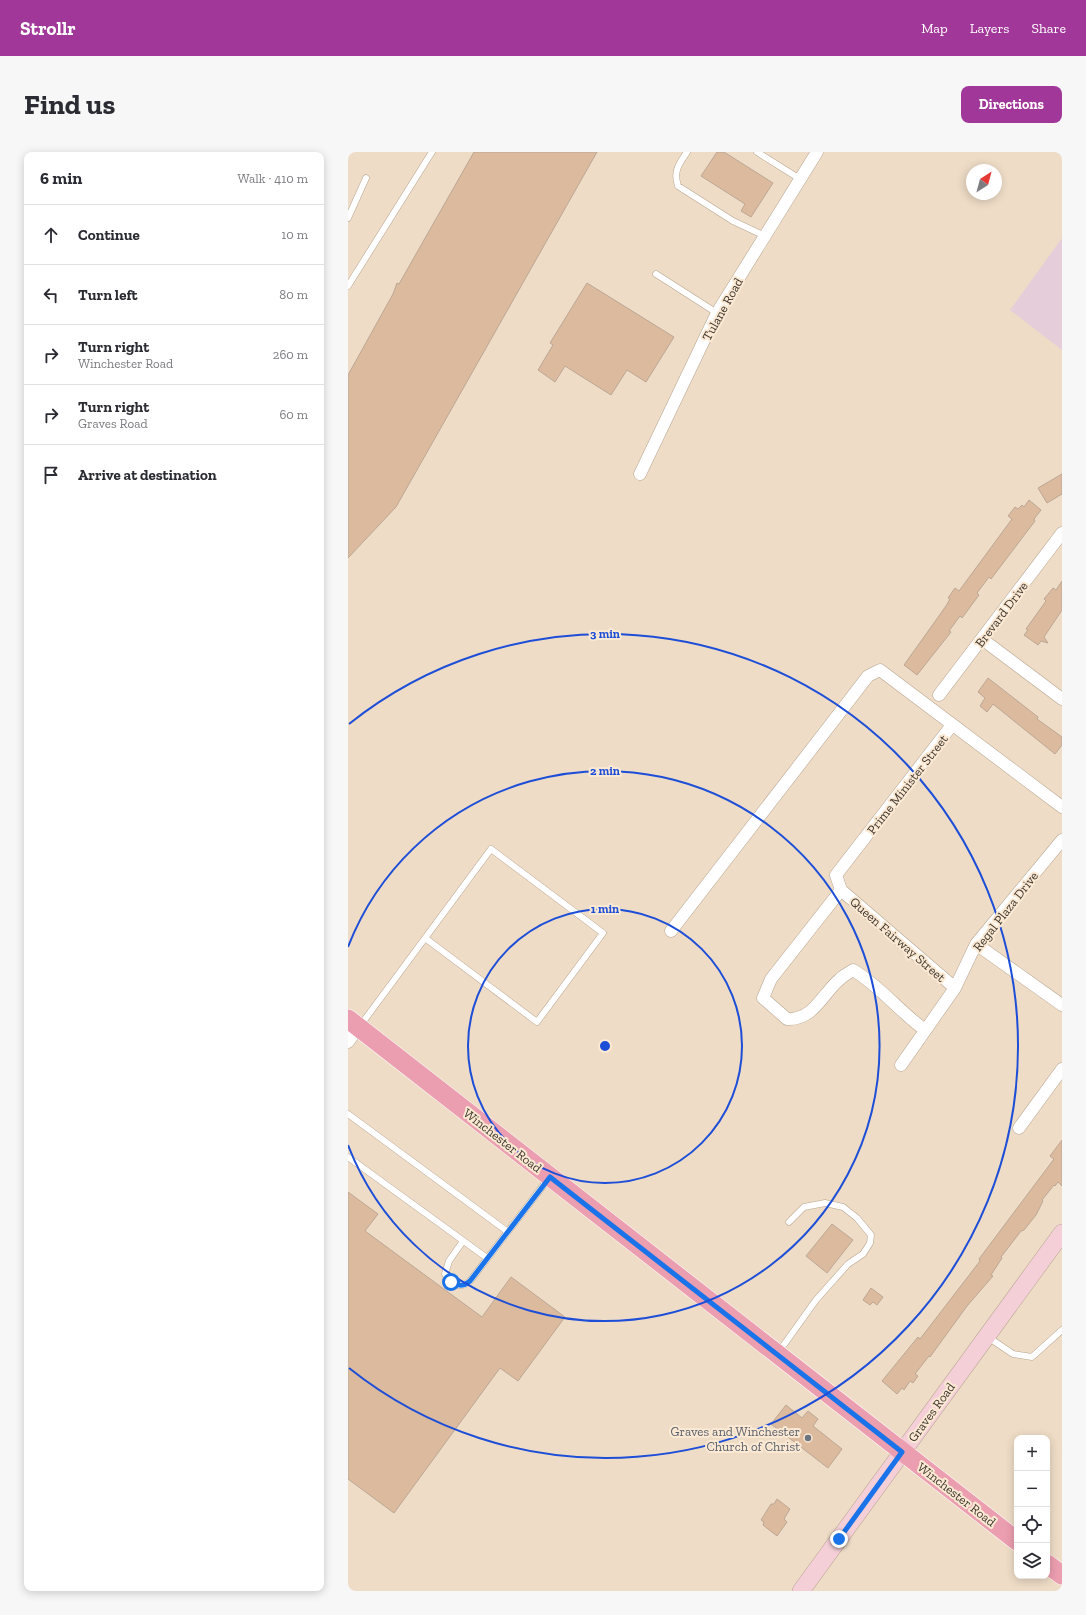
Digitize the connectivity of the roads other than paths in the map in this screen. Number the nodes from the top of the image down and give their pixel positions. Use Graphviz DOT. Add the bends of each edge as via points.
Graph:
graph roads {
  1 [pos="432,152"];
  2 [pos="687,152"];
  3 [pos="756,152"];
  4 [pos="817,152"];
  5 [pos="366,178"];
  6 [pos="800,179"];
  7 [pos="348,218"];
  8 [pos="765,236"];
  9 [pos="656,274"];
  10 [pos="351,276"];
  11 [pos="348,286"];
  12 [pos="717,313"];
  13 [pos="640,474"];
  14 [pos="1062,532"];
  15 [pos="982,639"];
  16 [pos="939,695"];
  17 [pos="1062,699"];
  18 [pos="952,725"];
  19 [pos="1062,807"];
  20 [pos="1062,840"];
  21 [pos="841,890"];
  22 [pos="671,931"];
  23 [pos="425,938"];
  24 [pos="976,944"];
  25 [pos="955,988"];
  26 [pos="1062,1005"];
  27 [pos="352,1029"];
  28 [pos="925,1030"];
  29 [pos="901,1065"];
  30 [pos="1062,1068"];
  31 [pos="348,1114"];
  32 [pos="1019,1128"];
  33 [pos="348,1157"];
  34 [pos="550,1177"];
  35 [pos="789,1222"];
  36 [pos="508,1232"];
  37 [pos="1062,1234"];
  38 [pos="463,1241"];
  39 [pos="487,1258"];
  40 [pos="1062,1330"];
  41 [pos="987,1336"];
  42 [pos="777,1354"];
  43 [pos="902,1452"];
  44 [pos="1014,1539"];
  45 [pos="1050,1566"];
  46 [pos="1062,1576"];
  47 [pos="801,1591"];
  1 -- 10 [label="lane"];
  2 -- 8 [label="lane" via="675,176 678,186 733,222"];
  3 -- 6 [label="lane"];
  4 -- 6 [label="street, Tulane Road"];
  5 -- 7 [label="lane"];
  6 -- 8 [label="street, Tulane Road"];
  8 -- 12 [label="street, Tulane Road"];
  9 -- 12 [label="lane"];
  10 -- 11 [label="lane"];
  12 -- 13 [label="street, Tulane Road"];
  14 -- 15 [label="street, Brevard Drive"];
  15 -- 16 [label="street, Brevard Drive"];
  15 -- 17 [label="street"];
  18 -- 19 [label="street"];
  18 -- 21 [label="street, Prime Minister Street" via="836,875"];
  18 -- 22 [label="street, Prime Minister Street" via="880,670 868,676"];
  20 -- 24 [label="street, Regal Plaza Drive"];
  21 -- 25 [label="street, Queen Fairway Street"];
  21 -- 28 [label="street" via="771,979 763,998 787,1019 795,1020 811,1013 839,979 853,970"];
  23 -- 23 [label="lane" via="491,849 603,933 536,1022"];
  23 -- 27 [label="lane"];
  24 -- 25 [label="street, Regal Plaza Drive"];
  24 -- 26 [label="street"];
  25 -- 28 [label="street, Regal Plaza Drive"];
  27 -- 34 [label="main road, Winchester Road"];
  28 -- 29 [label="street, Regal Plaza Drive"];
  30 -- 32 [label="street"];
  31 -- 36 [label="lane"];
  33 -- 38 [label="lane"];
  34 -- 36 [label="lane"];
  34 -- 42 [label="main road, Winchester Road"];
  35 -- 42 [label="lane" via="804,1207 825,1203 843,1207 857,1218 871,1235 870,1244 863,1254 848,1264 822,1294"];
  36 -- 39 [label="lane"];
  37 -- 41 [label="street, Graves Road"];
  38 -- 39 [label="lane"];
  38 -- 39 [label="lane" via="447,1266 446,1274 451,1282 465,1285"];
  40 -- 41 [label="lane" via="1032,1358 1012,1354"];
  41 -- 43 [label="street, Graves Road"];
  42 -- 43 [label="main road, Winchester Road"];
  43 -- 44 [label="main road, Winchester Road"];
  43 -- 47 [label="street, Graves Road"];
  45 -- 46 [label="main road"];
}
